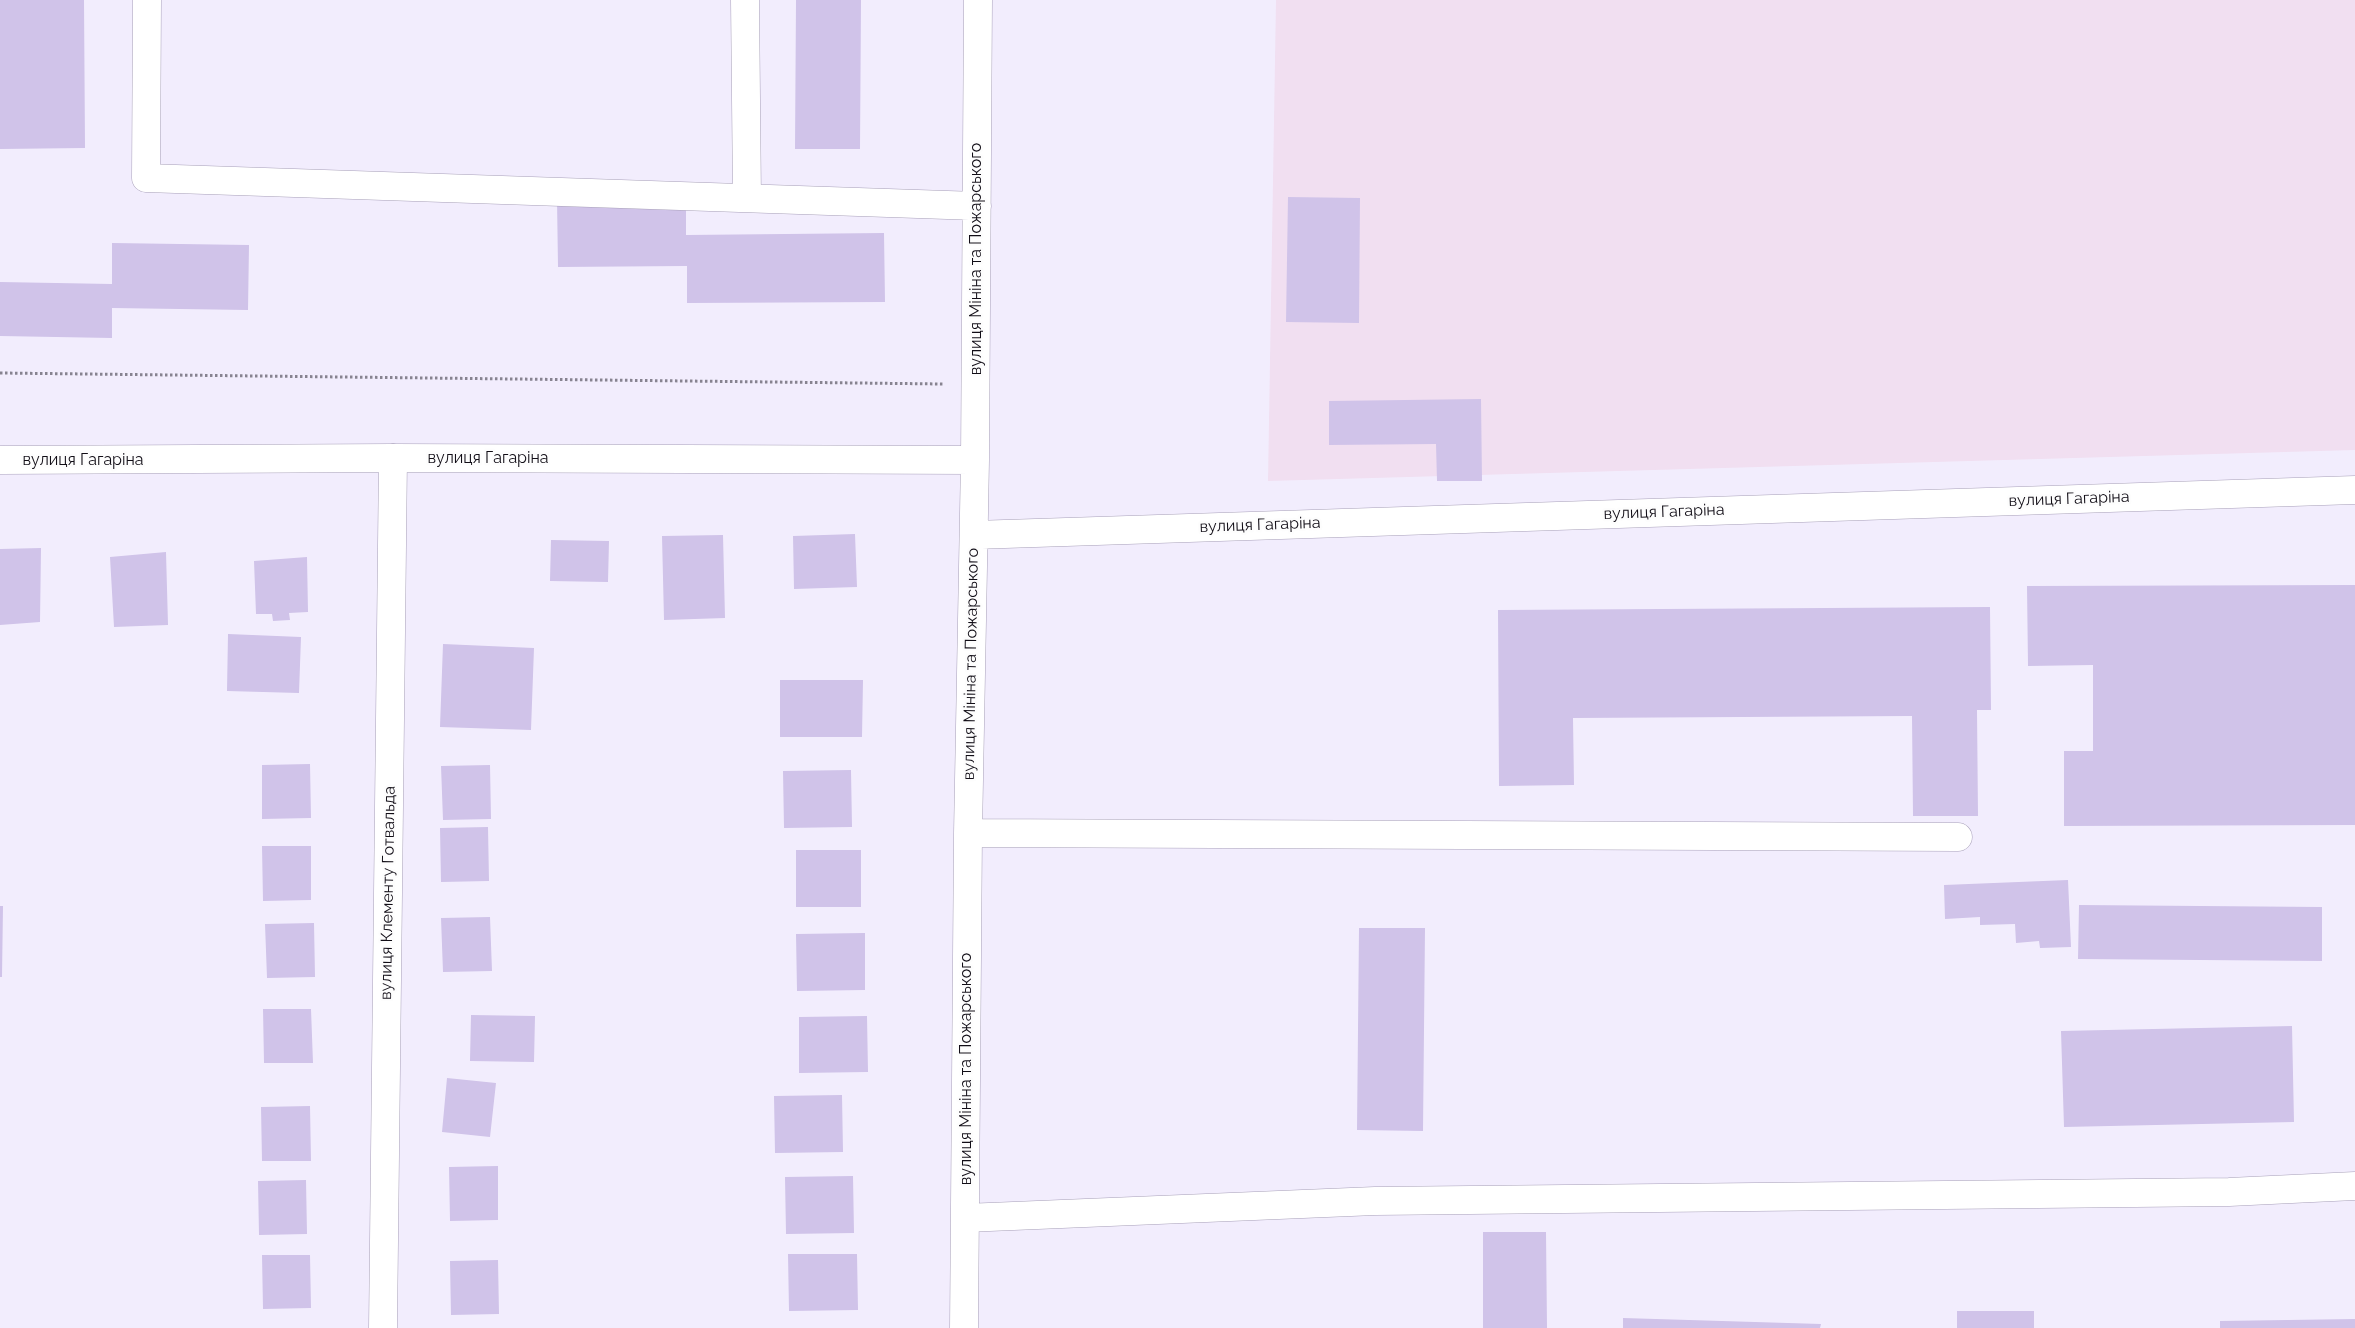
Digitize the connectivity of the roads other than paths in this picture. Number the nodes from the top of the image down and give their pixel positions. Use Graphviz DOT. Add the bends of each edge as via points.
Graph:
graph roads {
  1 [pos="146,0"];
  2 [pos="745,0"];
  3 [pos="978,0"];
  4 [pos="747,198"];
  5 [pos="977,206"];
  6 [pos="393,458"];
  7 [pos="0,460"];
  8 [pos="975,460"];
  9 [pos="2355,490"];
  10 [pos="974,534"];
  11 [pos="968,833"];
  12 [pos="1958,837"];
  13 [pos="2355,1186"];
  14 [pos="965,1218"];
  15 [pos="383,1328"];
  16 [pos="964,1328"];
  1 -- 4 [label="street" via="146,178"];
  2 -- 4 [label="street"];
  3 -- 5 [label="street, вулиця Мініна та Пожарського"];
  4 -- 5 [label="street"];
  5 -- 8 [label="street, вулиця Мініна та Пожарського"];
  6 -- 7 [label="street, вулиця Гагаріна"];
  6 -- 8 [label="street, вулиця Гагаріна"];
  6 -- 15 [label="street, вулиця Клементу Готвальда"];
  8 -- 10 [label="street, вулиця Мініна та Пожарського"];
  9 -- 10 [label="street, вулиця Гагаріна"];
  10 -- 11 [label="street, вулиця Мініна та Пожарського"];
  11 -- 12 [label="street"];
  11 -- 14 [label="street, вулиця Мініна та Пожарського"];
  13 -- 14 [label="street" via="2229,1192 1375,1201"];
  14 -- 16 [label="street, вулиця Мініна та Пожарського"];
}
